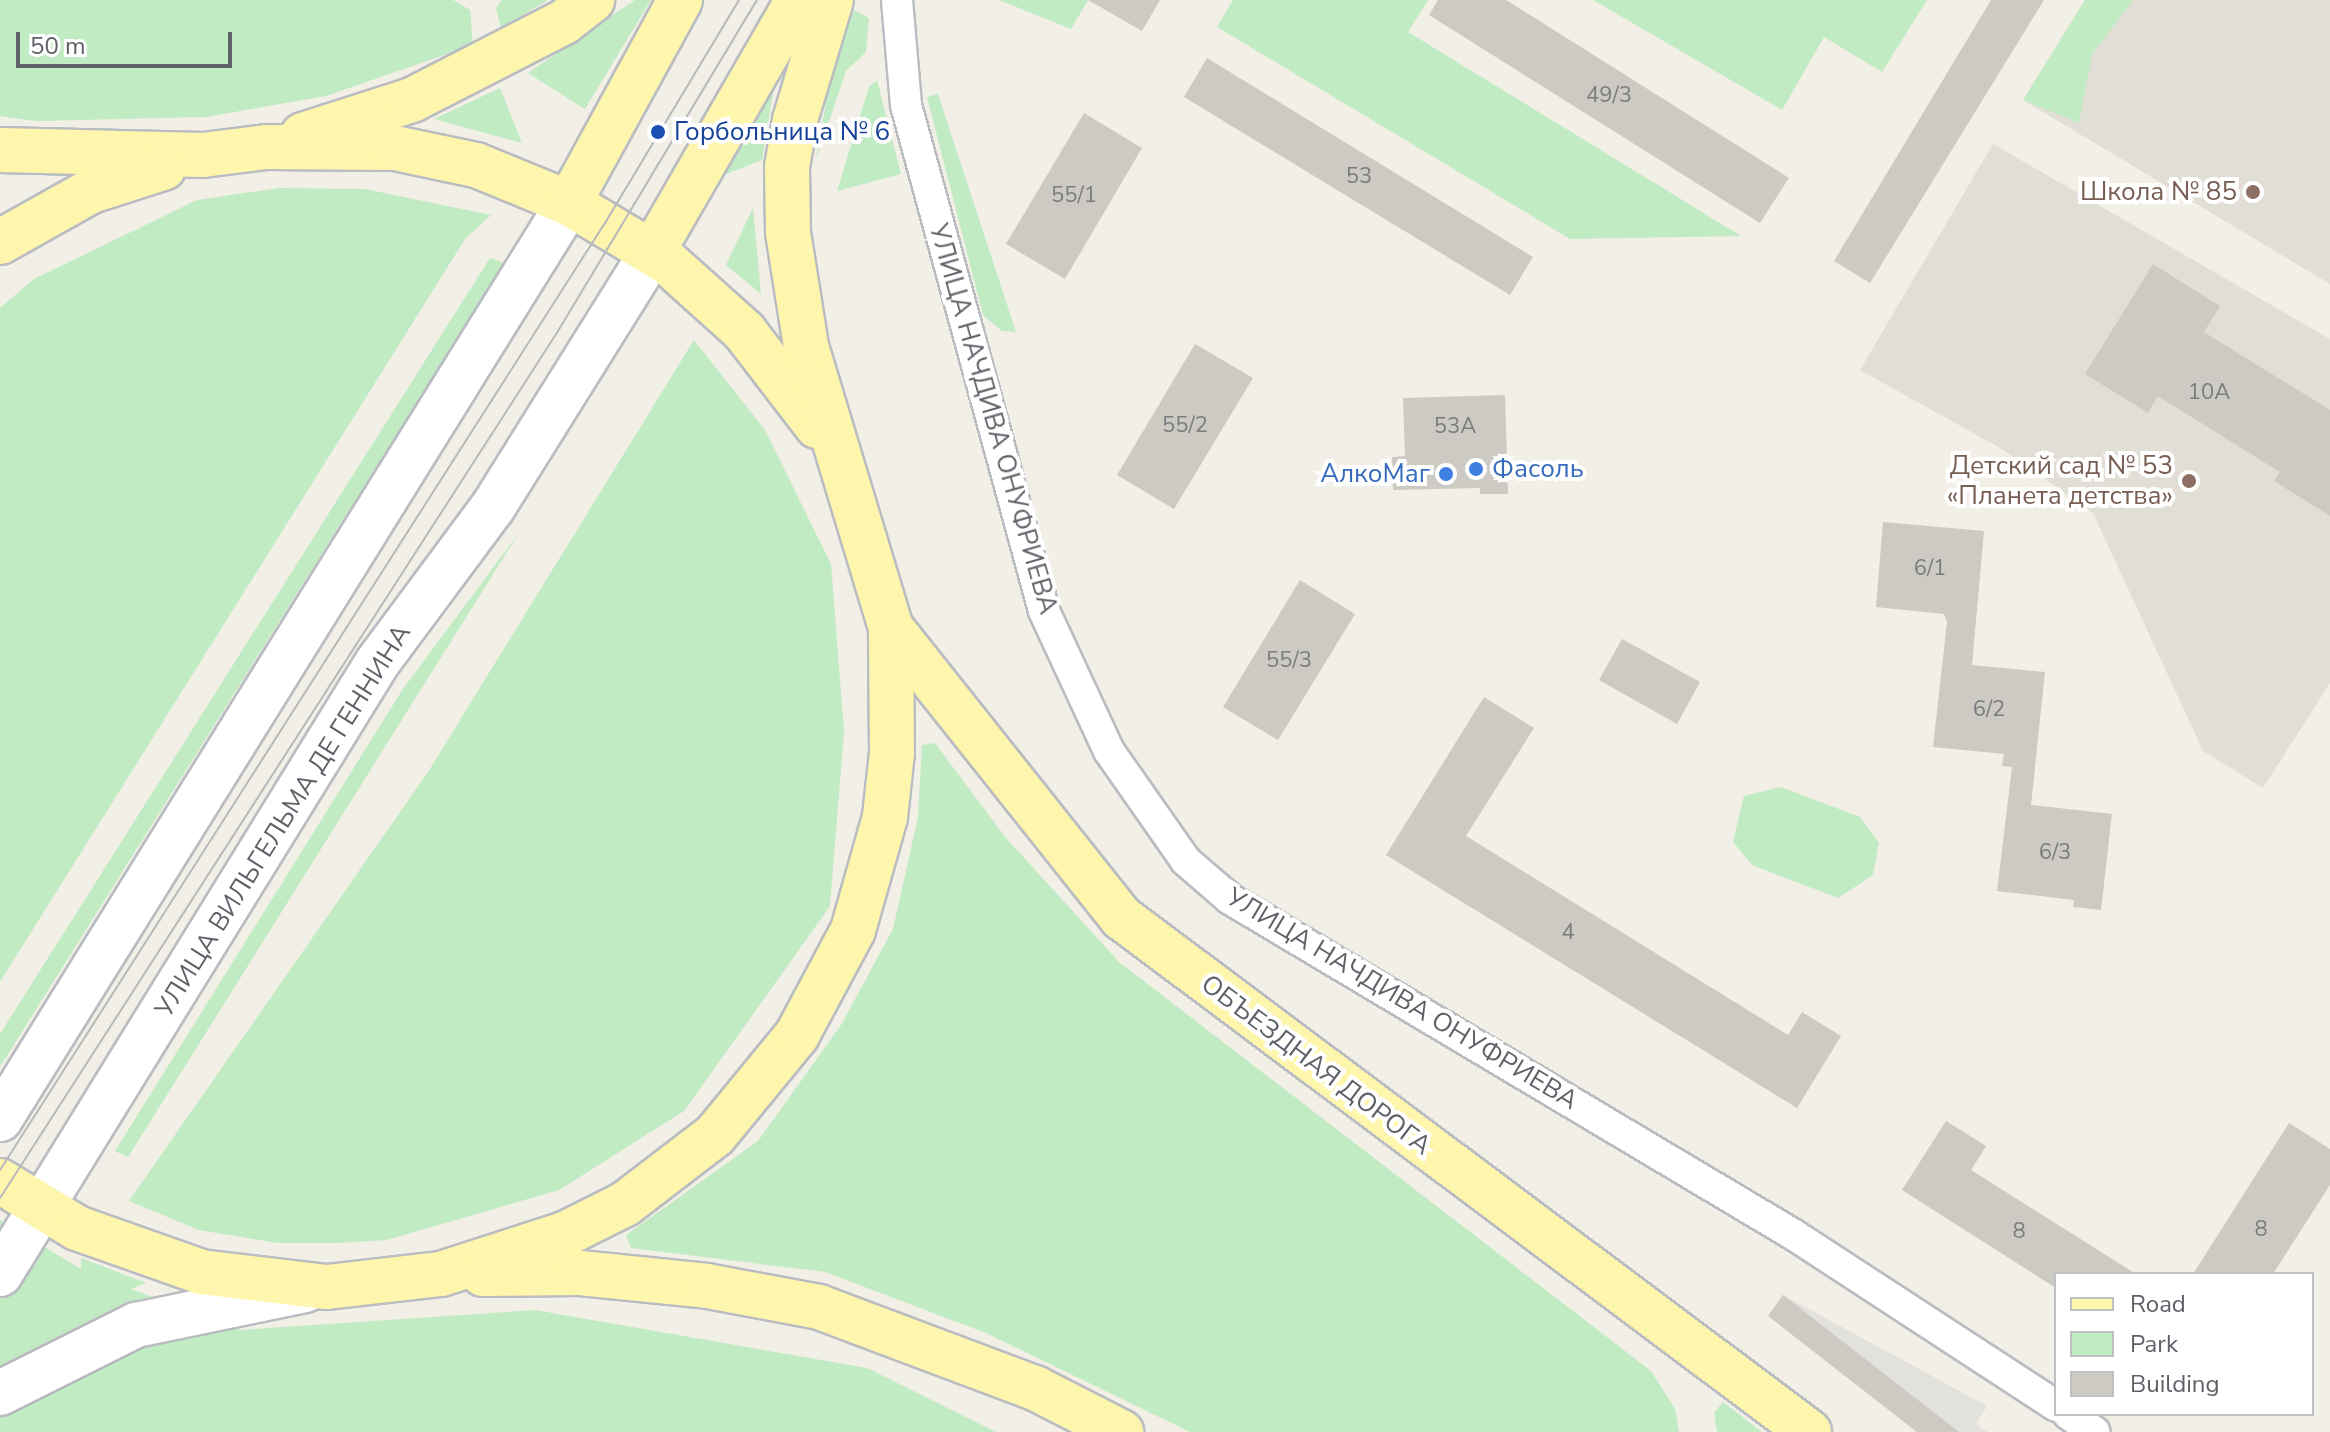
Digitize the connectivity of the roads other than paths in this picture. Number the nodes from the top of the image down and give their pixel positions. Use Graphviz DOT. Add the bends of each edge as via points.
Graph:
graph roads {
  1 [pos="592,0"];
  2 [pos="680,0"];
  3 [pos="798,0"];
  4 [pos="831,0"];
  5 [pos="897,0"];
  6 [pos="266,147"];
  7 [pos="0,150"];
  8 [pos="203,155"];
  9 [pos="569,203"];
  10 [pos="0,242"];
  11 [pos="653,251"];
  12 [pos="837,459"];
  13 [pos="891,628"];
  14 [pos="0,1119"];
  15 [pos="0,1181"];
  16 [pos="41,1207"];
  17 [pos="0,1274"];
  18 [pos="441,1274"];
  19 [pos="327,1287"];
  20 [pos="0,1393"];
  21 [pos="2054,1405"];
  22 [pos="2071,1416"];
  23 [pos="1121,1432"];
  24 [pos="1809,1432"];
  25 [pos="2095,1432"];
  1 -- 6 [label="main road" via="564,22 412,100"];
  2 -- 9 [label="main road"];
  3 -- 11 [label="main road"];
  4 -- 12 [label="main road" via="806,68 786,200 806,346"];
  5 -- 21 [label="street, УЛИЦА НАЧДИВА ОНУФРИЕВА" via="899,69 1044,611 1109,751 1186,861 1230,899 1794,1235"];
  6 -- 8 [label="main road"];
  6 -- 9 [label="main road" via="395,148 476,165"];
  7 -- 8 [label="main road"];
  8 -- 10 [label="main road" via="91,191"];
  9 -- 11 [label="main road"];
  9 -- 14 [label="main road"];
  11 -- 12 [label="main road" via="744,331 795,391"];
  11 -- 16 [label="main road, УЛИЦА ВИЛЬГЕЛЬМА ДЕ ГЕННИНА" via="493,507 377,663"];
  12 -- 13 [label="main road"];
  13 -- 18 [label="main road" via="892,753 885,817 853,930 797,1035 715,1135 625,1204 565,1234"];
  13 -- 24 [label="main road, ОБЪЕЗДНАЯ ДОРОГА" via="1122,918"];
  15 -- 16 [label="main road"];
  16 -- 17 [label="main road, УЛИЦА ВИЛЬГЕЛЬМА ДЕ ГЕННИНА"];
  16 -- 19 [label="main road" via="93,1234 201,1272"];
  18 -- 19 [label="main road"];
  18 -- 23 [label="main road" via="580,1273 707,1286 819,1307 1035,1388"];
  19 -- 20 [label="main road" via="149,1321 85,1345"];
  22 -- 25 [label="street"];
}
